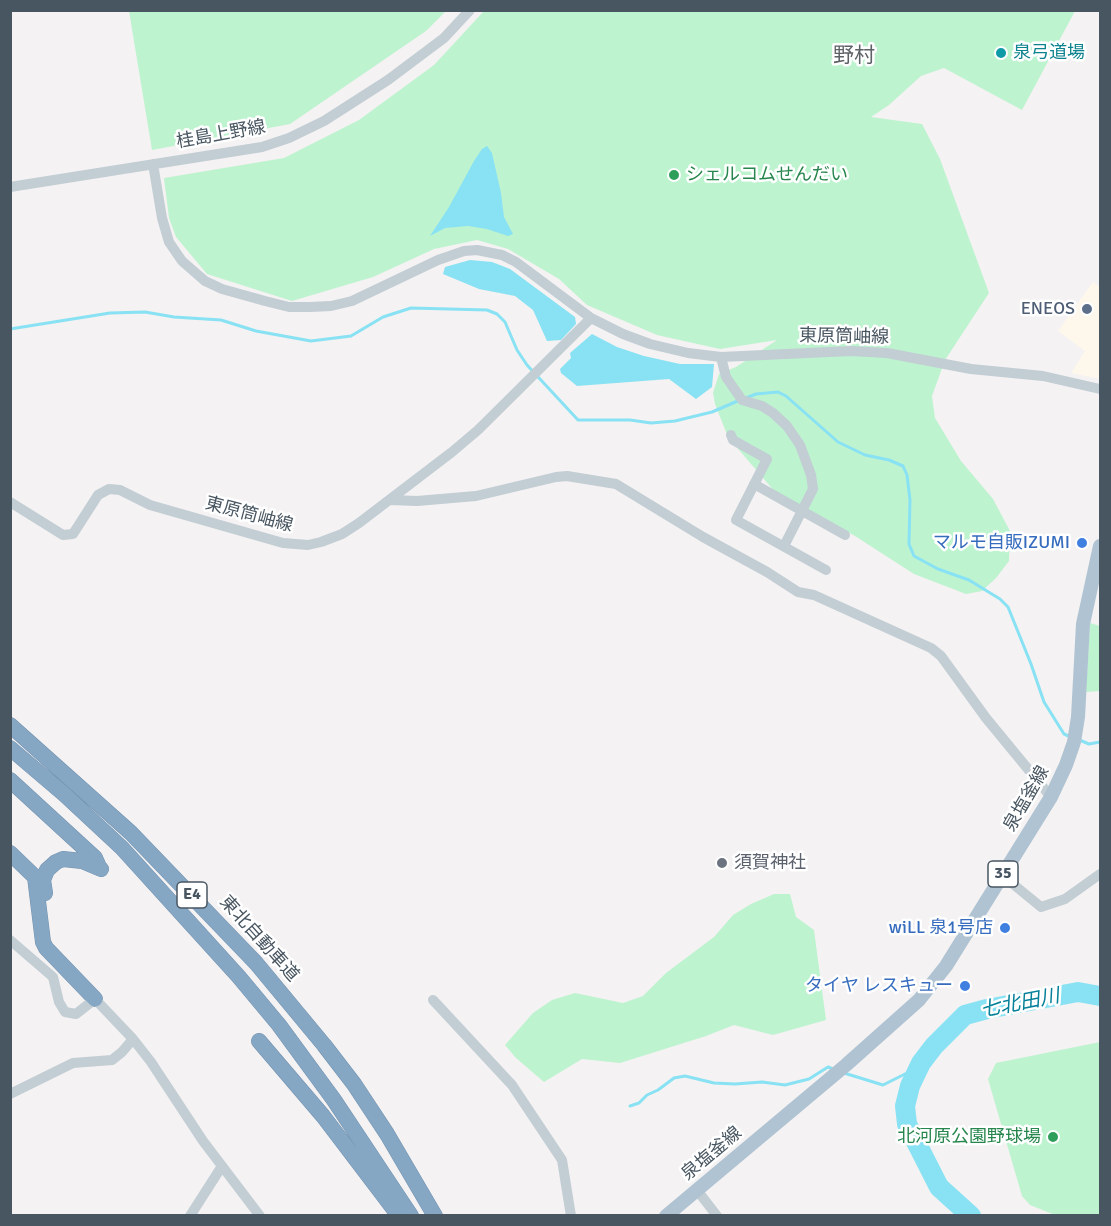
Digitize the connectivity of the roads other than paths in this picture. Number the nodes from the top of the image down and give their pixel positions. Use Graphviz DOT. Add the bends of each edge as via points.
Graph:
graph roads {
  1 [pos="470,10"];
  2 [pos="153,164"];
  3 [pos="10,187"];
  4 [pos="591,318"];
  5 [pos="721,357"];
  6 [pos="1101,389"];
  7 [pos="731,435"];
  8 [pos="754,484"];
  9 [pos="390,500"];
  10 [pos="10,502"];
  11 [pos="802,511"];
  12 [pos="845,535"];
  13 [pos="784,546"];
  14 [pos="1101,546"];
  15 [pos="826,570"];
  16 [pos="10,725"];
  17 [pos="10,748"];
  18 [pos="10,780"];
  19 [pos="1051,796"];
  20 [pos="10,853"];
  21 [pos="1101,874"];
  22 [pos="1002,875"];
  23 [pos="10,940"];
  24 [pos="61,963"];
  25 [pos="95,999"];
  26 [pos="433,1000"];
  27 [pos="133,1039"];
  28 [pos="259,1041"];
  29 [pos="354,1084"];
  30 [pos="10,1094"];
  31 [pos="222,1166"];
  32 [pos="697,1190"];
  33 [pos="189,1215"];
  34 [pos="260,1215"];
  35 [pos="399,1215"];
  36 [pos="411,1215"];
  37 [pos="435,1215"];
  38 [pos="446,1215"];
  39 [pos="571,1215"];
  40 [pos="666,1215"];
  41 [pos="717,1215"];
  1 -- 2 [label="street, 桂島上野線" via="444,38 395,75 290,138 262,147"];
  2 -- 3 [label="street, 桂島上野線"];
  2 -- 4 [label="street, 東原筒岫線" via="169,242 193,272 222,289 289,307 331,306 352,302 445,257 477,250 516,262"];
  4 -- 5 [label="street, 東原筒岫線" via="650,344"];
  4 -- 9 [label="street, 東原筒岫線" via="478,430"];
  5 -- 6 [label="street, 東原筒岫線" via="887,353 971,369 1044,376"];
  5 -- 11 [label="street" via="726,376 740,398 773,413 800,445 813,489"];
  7 -- 8 [label="street" via="767,459"];
  8 -- 11 [label="street"];
  8 -- 13 [label="street" via="736,520"];
  9 -- 10 [label="street, 東原筒岫線" via="342,534 297,545 150,505 120,490 109,489 99,495 73,534 63,535"];
  9 -- 19 [label="street" via="476,496 567,476 616,484 798,592 814,595 931,648"];
  11 -- 12 [label="street"];
  11 -- 13 [label="street"];
  13 -- 15 [label="street"];
  14 -- 19 [label="main road, 泉塩釜線 / 35" via="1083,624 1075,736"];
  16 -- 29 [label="highway, 東北自動車道 / E4" via="131,833 222,926"];
  17 -- 36 [label="highway, E4" via="122,848 239,976 334,1100"];
  18 -- 24 [label="highway" via="94,858 100,869 82,861 63,859 43,880 52,942"];
  19 -- 22 [label="main road, 泉塩釜線 / 35"];
  20 -- 24 [label="highway" via="35,877 43,942"];
  21 -- 22 [label="street" via="1065,899 1041,907"];
  22 -- 32 [label="main road, 泉塩釜線 / 35" via="946,966 919,1000"];
  23 -- 25 [label="street" via="54,977 65,1012 76,1014"];
  24 -- 25 [label="highway"];
  25 -- 27 [label="street"];
  26 -- 39 [label="street" via="512,1085 562,1160"];
  27 -- 30 [label="street" via="112,1060 73,1063"];
  27 -- 31 [label="street"];
  28 -- 35 [label="highway"];
  29 -- 37 [label="highway, 東北自動車道 / E4"];
  29 -- 38 [label="highway" via="397,1138"];
  31 -- 33 [label="street"];
  31 -- 34 [label="street"];
  32 -- 40 [label="main road, 泉塩釜線 / 35"];
  32 -- 41 [label="street"];
}
